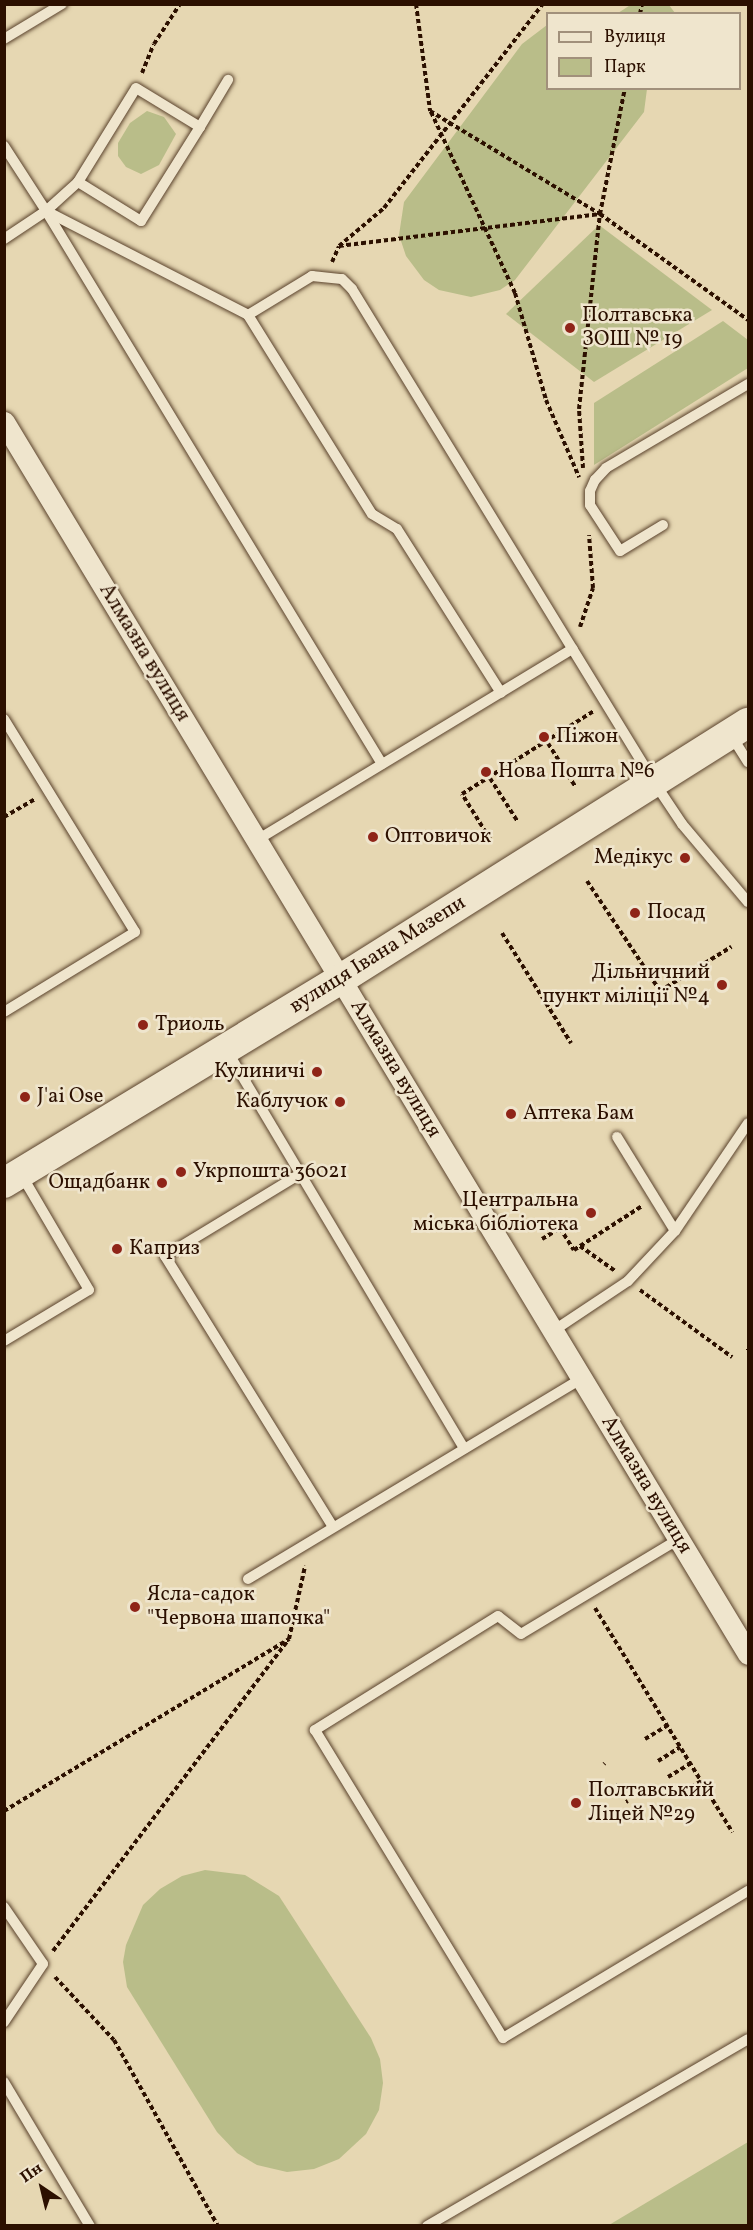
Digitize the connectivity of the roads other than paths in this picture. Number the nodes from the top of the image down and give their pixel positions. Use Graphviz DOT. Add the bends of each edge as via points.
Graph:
graph roads {
  1 [pos="62,4"];
  2 [pos="4,39"];
  3 [pos="228,80"];
  4 [pos="200,127"];
  5 [pos="4,146"];
  6 [pos="78,182"];
  7 [pos="46,211"];
  8 [pos="4,238"];
  9 [pos="248,315"];
  10 [pos="748,384"];
  11 [pos="4,422"];
  12 [pos="663,525"];
  13 [pos="573,649"];
  14 [pos="501,693"];
  15 [pos="4,718"];
  16 [pos="739,728"];
  17 [pos="748,762"];
  18 [pos="382,764"];
  19 [pos="654,782"];
  20 [pos="257,840"];
  21 [pos="748,902"];
  22 [pos="341,979"];
  23 [pos="4,1012"];
  24 [pos="226,1049"];
  25 [pos="748,1123"];
  26 [pos="617,1137"];
  27 [pos="300,1174"];
  28 [pos="12,1178"];
  29 [pos="675,1231"];
  30 [pos="553,1331"];
  31 [pos="4,1341"];
  32 [pos="582,1378"];
  33 [pos="464,1448"];
  34 [pos="333,1527"];
  35 [pos="679,1539"];
  36 [pos="248,1578"];
  37 [pos="748,1654"];
  38 [pos="748,1891"];
  39 [pos="4,1907"];
  40 [pos="4,2022"];
  41 [pos="748,2039"];
  42 [pos="4,2082"];
  43 [pos="90,2226"];
  44 [pos="427,2226"];
  1 -- 2 [label="lane"];
  3 -- 4 [label="lane"];
  4 -- 6 [label="lane" via="141,221"];
  4 -- 6 [label="lane" via="136,88"];
  5 -- 7 [label="lane"];
  6 -- 7 [label="lane"];
  7 -- 8 [label="lane"];
  7 -- 9 [label="lane"];
  7 -- 18 [label="lane"];
  9 -- 13 [label="lane" via="312,276 342,279"];
  9 -- 14 [label="lane" via="372,514 397,529"];
  10 -- 12 [label="lane" via="606,468 595,480 590,505 620,551"];
  11 -- 20 [label="street, Алмазна вулиця"];
  13 -- 14 [label="lane"];
  13 -- 19 [label="lane"];
  14 -- 18 [label="lane"];
  15 -- 23 [label="lane" via="135,932"];
  16 -- 17 [label="lane"];
  16 -- 19 [label="main road, вулиця Івана Мазепи"];
  18 -- 20 [label="lane"];
  19 -- 21 [label="lane" via="682,824"];
  19 -- 22 [label="main road, вулиця Івана Мазепи"];
  20 -- 22 [label="street, Алмазна вулиця"];
  22 -- 24 [label="main road, вулиця Івана Мазепи"];
  22 -- 30 [label="street, Алмазна вулиця"];
  24 -- 27 [label="lane"];
  24 -- 28 [label="main road, вулиця Івана Мазепи"];
  25 -- 29 [label="lane"];
  26 -- 29 [label="lane"];
  27 -- 33 [label="lane"];
  27 -- 34 [label="lane" via="165,1256"];
  28 -- 31 [label="lane" via="89,1290"];
  29 -- 30 [label="lane" via="628,1281"];
  30 -- 32 [label="street, Алмазна вулиця"];
  32 -- 33 [label="lane"];
  32 -- 35 [label="street, Алмазна вулиця"];
  33 -- 34 [label="lane"];
  34 -- 36 [label="lane"];
  35 -- 37 [label="street, Алмазна вулиця"];
  35 -- 38 [label="lane" via="521,1634 498,1616 315,1730 503,2038"];
  39 -- 40 [label="lane" via="43,1964"];
  41 -- 44 [label="lane"];
  42 -- 43 [label="lane"];
}
